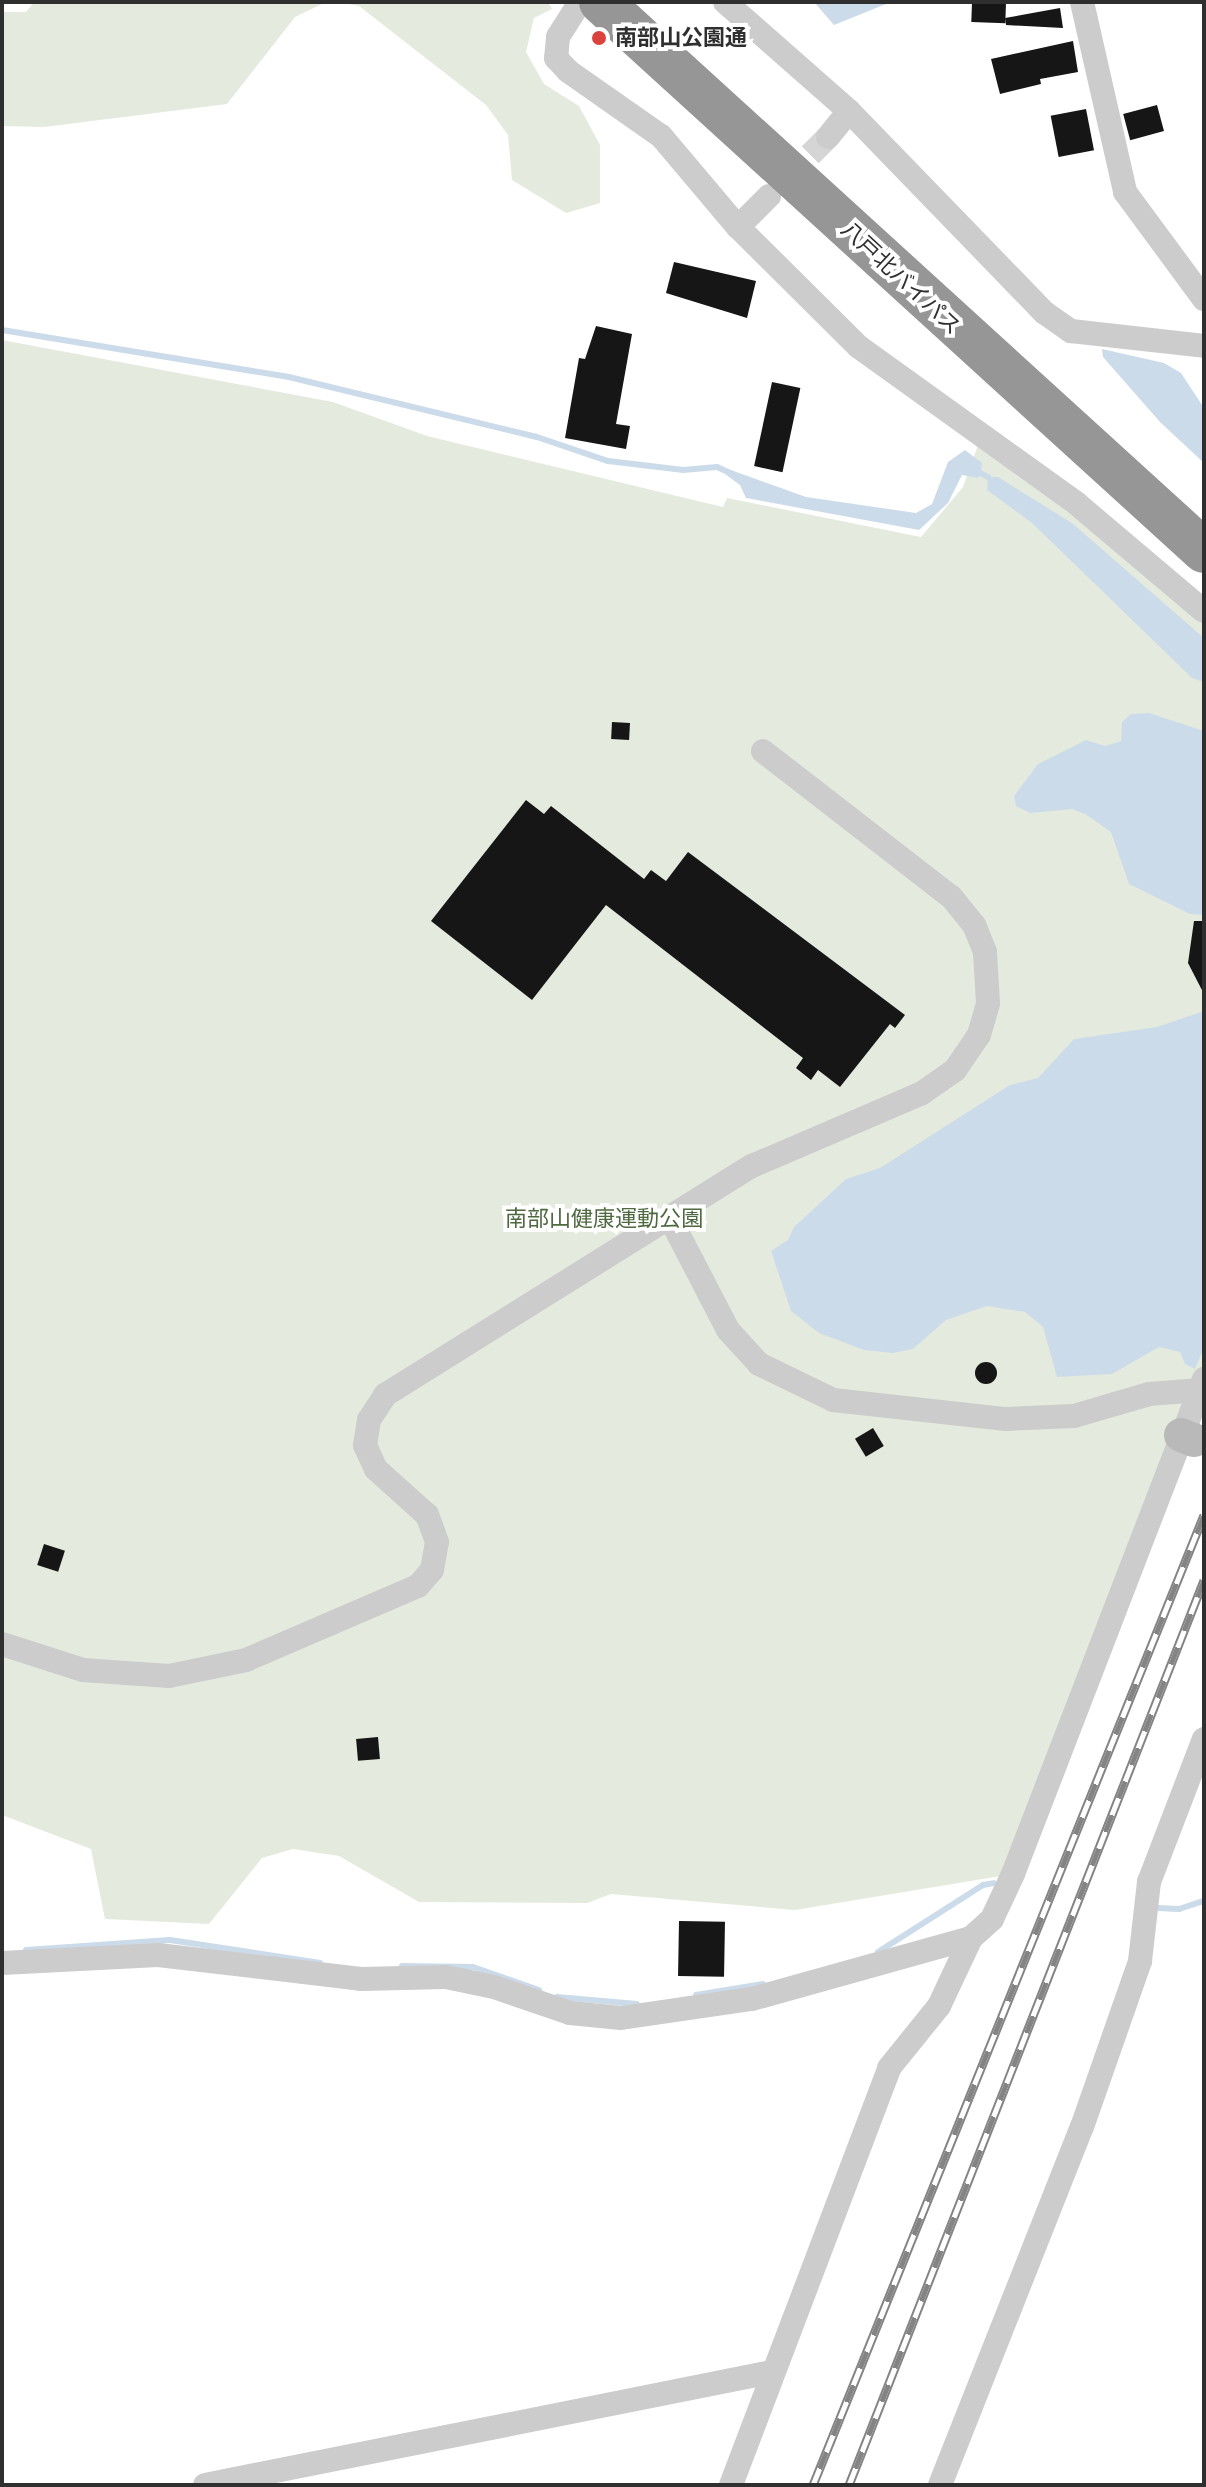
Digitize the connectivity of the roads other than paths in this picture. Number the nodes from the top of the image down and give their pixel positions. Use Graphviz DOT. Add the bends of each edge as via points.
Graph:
graph roads {
  1 [pos="580,2"];
  2 [pos="601,2"];
  3 [pos="644,2"];
  4 [pos="725,2"];
  5 [pos="1082,2"];
  6 [pos="849,111"];
  7 [pos="828,137"];
  8 [pos="769,196"];
  9 [pos="738,227"];
  10 [pos="1204,299"];
  11 [pos="1204,346"];
  12 [pos="1204,513"];
  13 [pos="1204,551"];
  14 [pos="1204,611"];
  15 [pos="763,751"];
  16 [pos="671,1220"];
  17 [pos="1202,1384"];
  18 [pos="2,1644"];
  19 [pos="1204,1739"];
  20 [pos="971,1938"];
  21 [pos="2,1963"];
  22 [pos="772,2372"];
  23 [pos="205,2485"];
  24 [pos="731,2485"];
  25 [pos="940,2485"];
  1 -- 9 [label="street" via="558,37 556,58 661,136"];
  2 -- 13 [label="highway, 八戸北バイパス"];
  3 -- 12 [label="highway, 八戸北バイパス" via="1009,343"];
  4 -- 6 [label="street"];
  5 -- 10 [label="street" via="1125,192"];
  6 -- 7 [label="street"];
  6 -- 11 [label="street" via="1045,313 1071,331"];
  8 -- 9 [label="street"];
  9 -- 14 [label="street" via="859,347 1076,503"];
  15 -- 16 [label="street" via="951,897 974,925 985,952 988,1003 979,1035 955,1070 922,1093 752,1166"];
  16 -- 17 [label="street" via="728,1330 759,1364 833,1400 1006,1419 1074,1416"];
  16 -- 18 [label="street" via="385,1395 369,1420 365,1445 376,1469 427,1515 437,1542 432,1570 418,1586 246,1660 169,1676 83,1670"];
  17 -- 20 [label="street" via="1188,1437 1013,1874 992,1919"];
  19 -- 25 [label="street" via="1149,1882 1140,1961 1082,2127"];
  20 -- 21 [label="street" via="858,1974 752,1999 621,2018 570,2013 446,1977 361,1979 158,1955"];
  20 -- 22 [label="street" via="939,2006 889,2068"];
  22 -- 23 [label="street"];
  22 -- 24 [label="street"];
}
